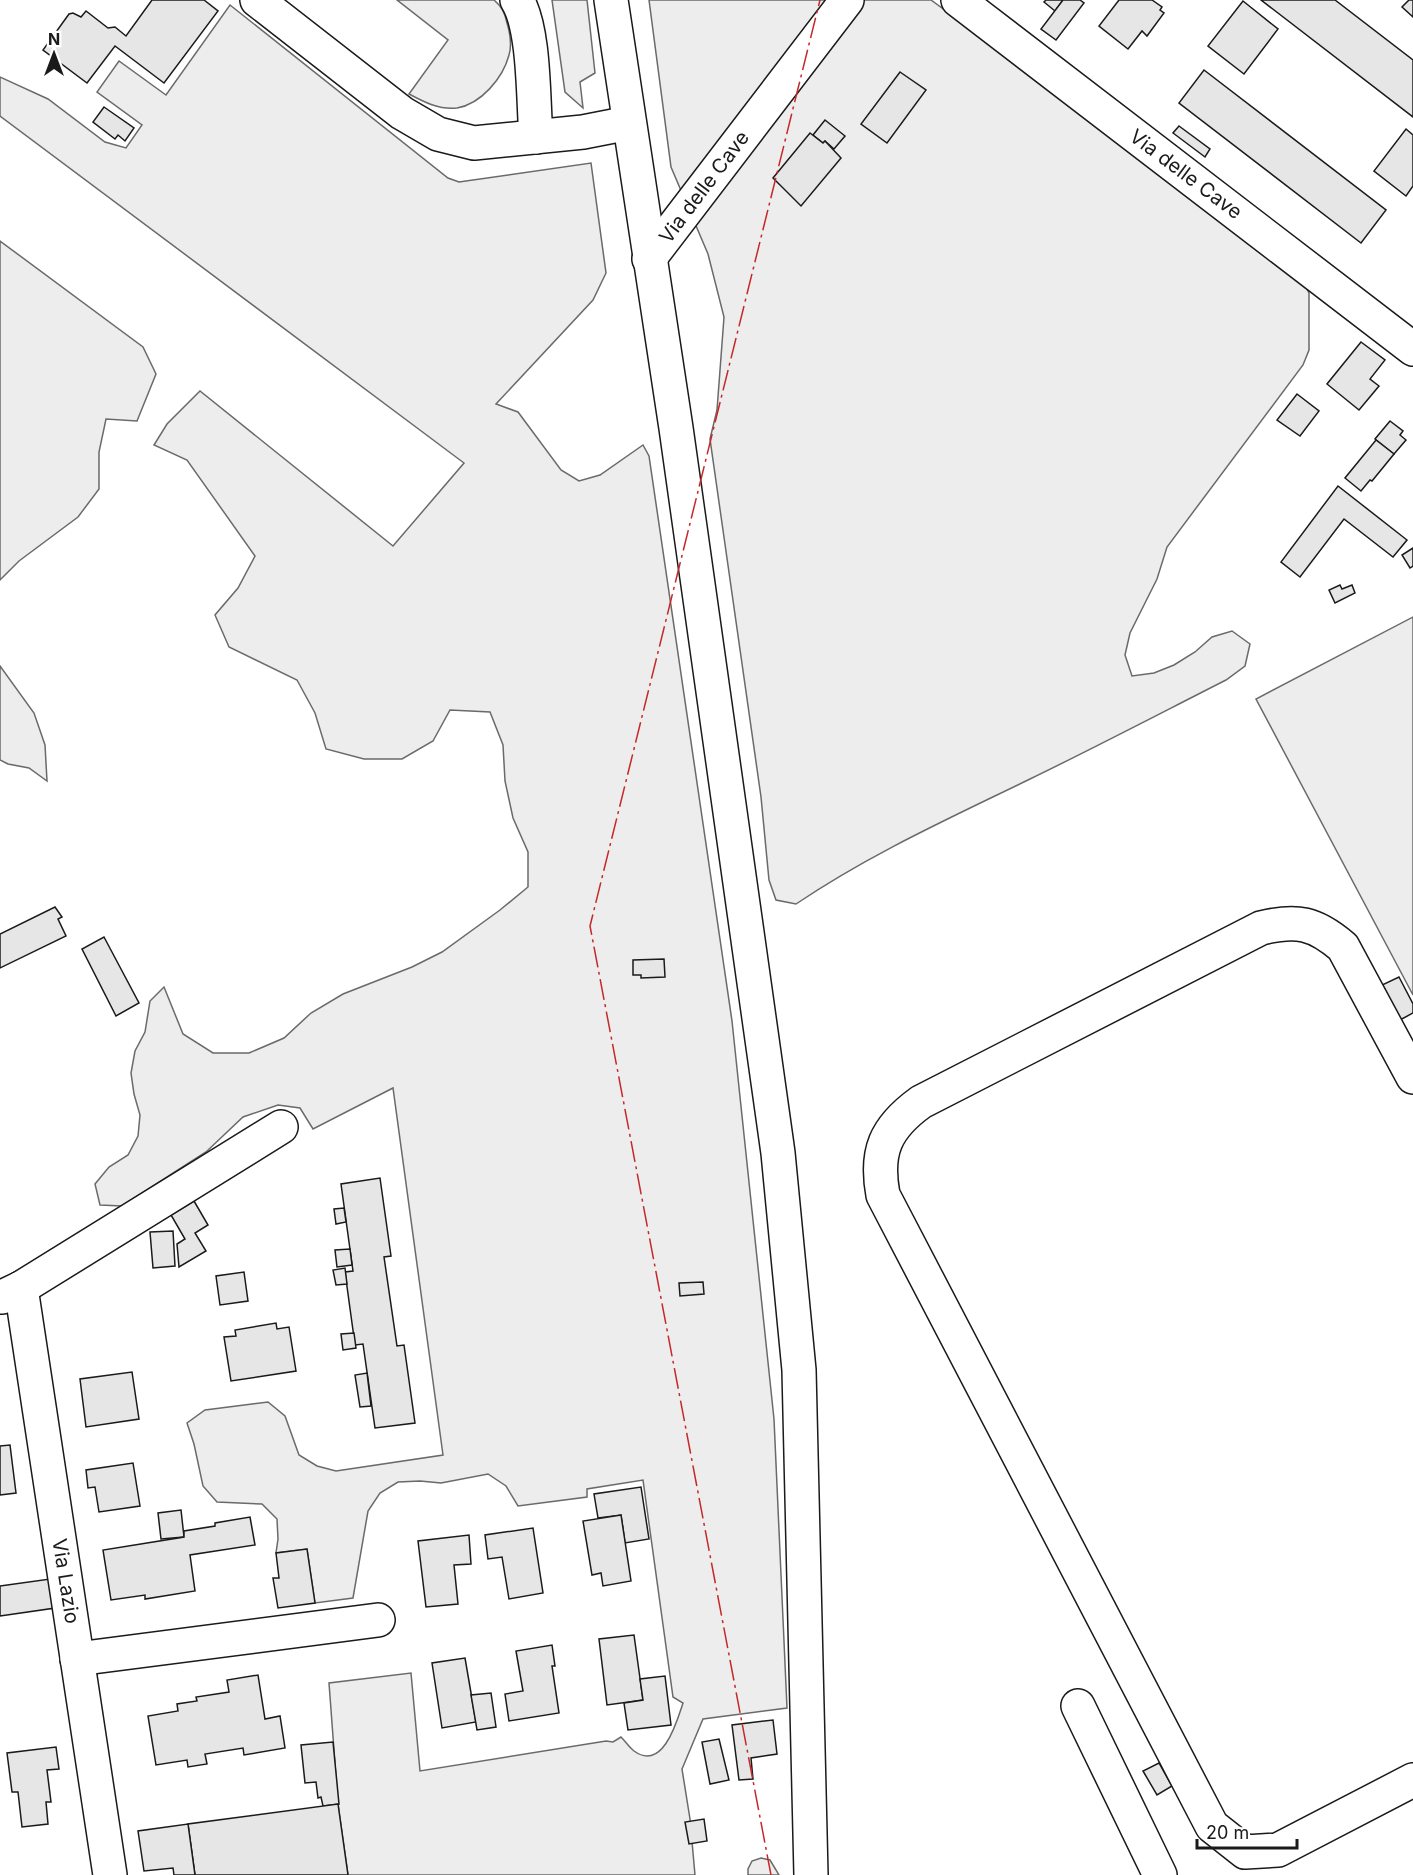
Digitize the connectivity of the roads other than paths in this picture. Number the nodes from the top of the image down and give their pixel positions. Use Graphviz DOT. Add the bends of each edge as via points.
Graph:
graph roads {
  1 [pos="257,0"];
  2 [pos="517,0"];
  3 [pos="611,0"];
  4 [pos="847,0"];
  5 [pos="958,0"];
  6 [pos="629,123"];
  7 [pos="536,137"];
  8 [pos="649,259"];
  9 [pos="1413,349"];
  10 [pos="1413,1077"];
  11 [pos="281,1127"];
  12 [pos="10,1293"];
  13 [pos="378,1620"];
  14 [pos="77,1659"];
  15 [pos="1078,1706"];
  16 [pos="1413,1780"];
  17 [pos="1243,1864"];
  18 [pos="110,1875"];
  19 [pos="811,1875"];
  20 [pos="1160,1875"];
  1 -- 7 [label="main road" via="402,113 438,134 474,143"];
  2 -- 7 [label="main road" via="528,32"];
  3 -- 6 [label="main road"];
  4 -- 8 [label="main road, Via delle Cave"];
  5 -- 9 [label="main road, Via delle Cave"];
  6 -- 7 [label="main road"];
  6 -- 8 [label="main road"];
  8 -- 19 [label="main road" via="779,1164 799,1370"];
  10 -- 17 [label="main road" via="1343,946 1316,928 1283,923 1262,928 921,1102 890,1131 881,1152 879,1174 883,1195 1212,1826"];
  11 -- 12 [label="main road"];
  12 -- 14 [label="main road, Via Lazio"];
  13 -- 14 [label="main road"];
  14 -- 18 [label="main road, Via Lazio"];
  15 -- 20 [label="main road"];
  16 -- 17 [label="main road"];
}
